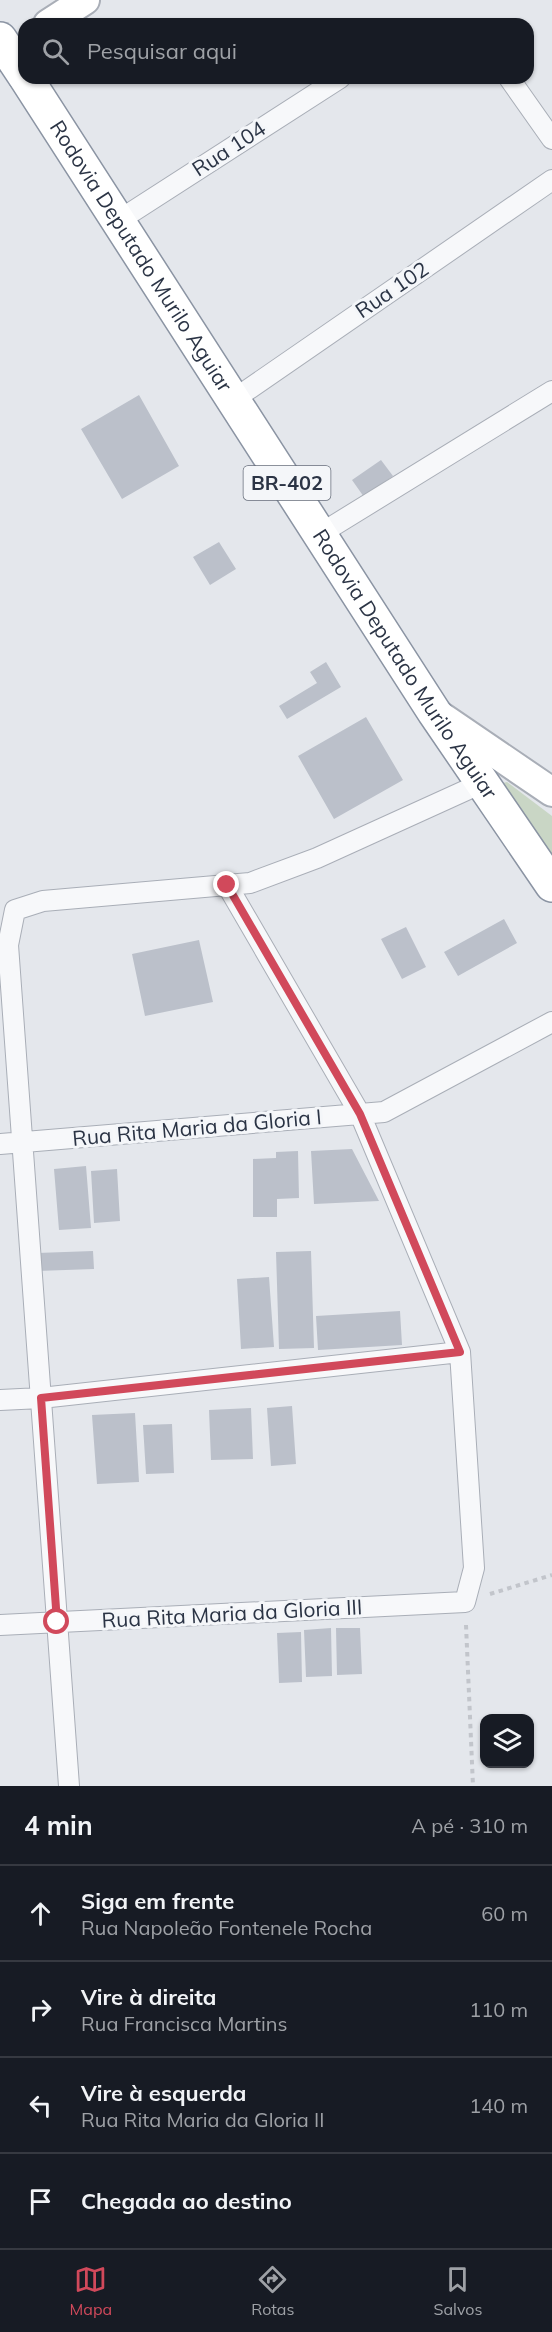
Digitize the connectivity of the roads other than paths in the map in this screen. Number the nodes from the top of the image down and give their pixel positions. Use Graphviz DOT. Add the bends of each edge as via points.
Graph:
graph roads {
  1 [pos="85,0"];
  2 [pos="57,18"];
  3 [pos="33,84"];
  4 [pos="331,84"];
  5 [pos="513,84"];
  6 [pos="552,139"];
  7 [pos="552,180"];
  8 [pos="118,220"];
  9 [pos="552,391"];
  10 [pos="233,400"];
  11 [pos="320,534"];
  12 [pos="434,712"];
  13 [pos="482,783"];
  14 [pos="552,792"];
  15 [pos="227,885"];
  16 [pos="552,885"];
  17 [pos="552,1022"];
  18 [pos="360,1114"];
  19 [pos="23,1143"];
  20 [pos="0,1144"];
  21 [pos="460,1352"];
  22 [pos="41,1398"];
  23 [pos="0,1400"];
  24 [pos="57,1622"];
  25 [pos="0,1625"];
  26 [pos="69,1786"];
  1 -- 2 [label="street"];
  3 -- 8 [label="highway, Rodovia Deputado Murilo Aguiar / BR-402"];
  4 -- 8 [label="street, Rua 104"];
  5 -- 6 [label="street"];
  7 -- 10 [label="street, Rua 102"];
  8 -- 10 [label="highway, Rodovia Deputado Murilo Aguiar / BR-402"];
  9 -- 11 [label="street"];
  10 -- 11 [label="highway, Rodovia Deputado Murilo Aguiar / BR-402"];
  11 -- 12 [label="highway, Rodovia Deputado Murilo Aguiar / BR-402"];
  12 -- 13 [label="highway, Rodovia Deputado Murilo Aguiar / BR-402"];
  12 -- 14 [label="street"];
  13 -- 15 [label="street" via="317,858 250,883"];
  13 -- 16 [label="highway, Rodovia Deputado Murilo Aguiar / BR-402"];
  15 -- 18 [label="street"];
  15 -- 19 [label="street" via="43,901 15,910 8,945"];
  17 -- 18 [label="street, Rua Rita Maria da Gloria I" via="384,1112"];
  18 -- 19 [label="street, Rua Rita Maria da Gloria I"];
  18 -- 21 [label="street"];
  19 -- 20 [label="street, Rua Rita Maria da Gloria I"];
  19 -- 22 [label="street"];
  21 -- 22 [label="street"];
  21 -- 24 [label="street, Rua Rita Maria da Gloria III" via="474,1568 465,1602"];
  22 -- 23 [label="street"];
  22 -- 24 [label="street"];
  24 -- 25 [label="street, Rua Rita Maria da Gloria III"];
  24 -- 26 [label="street"];
}
